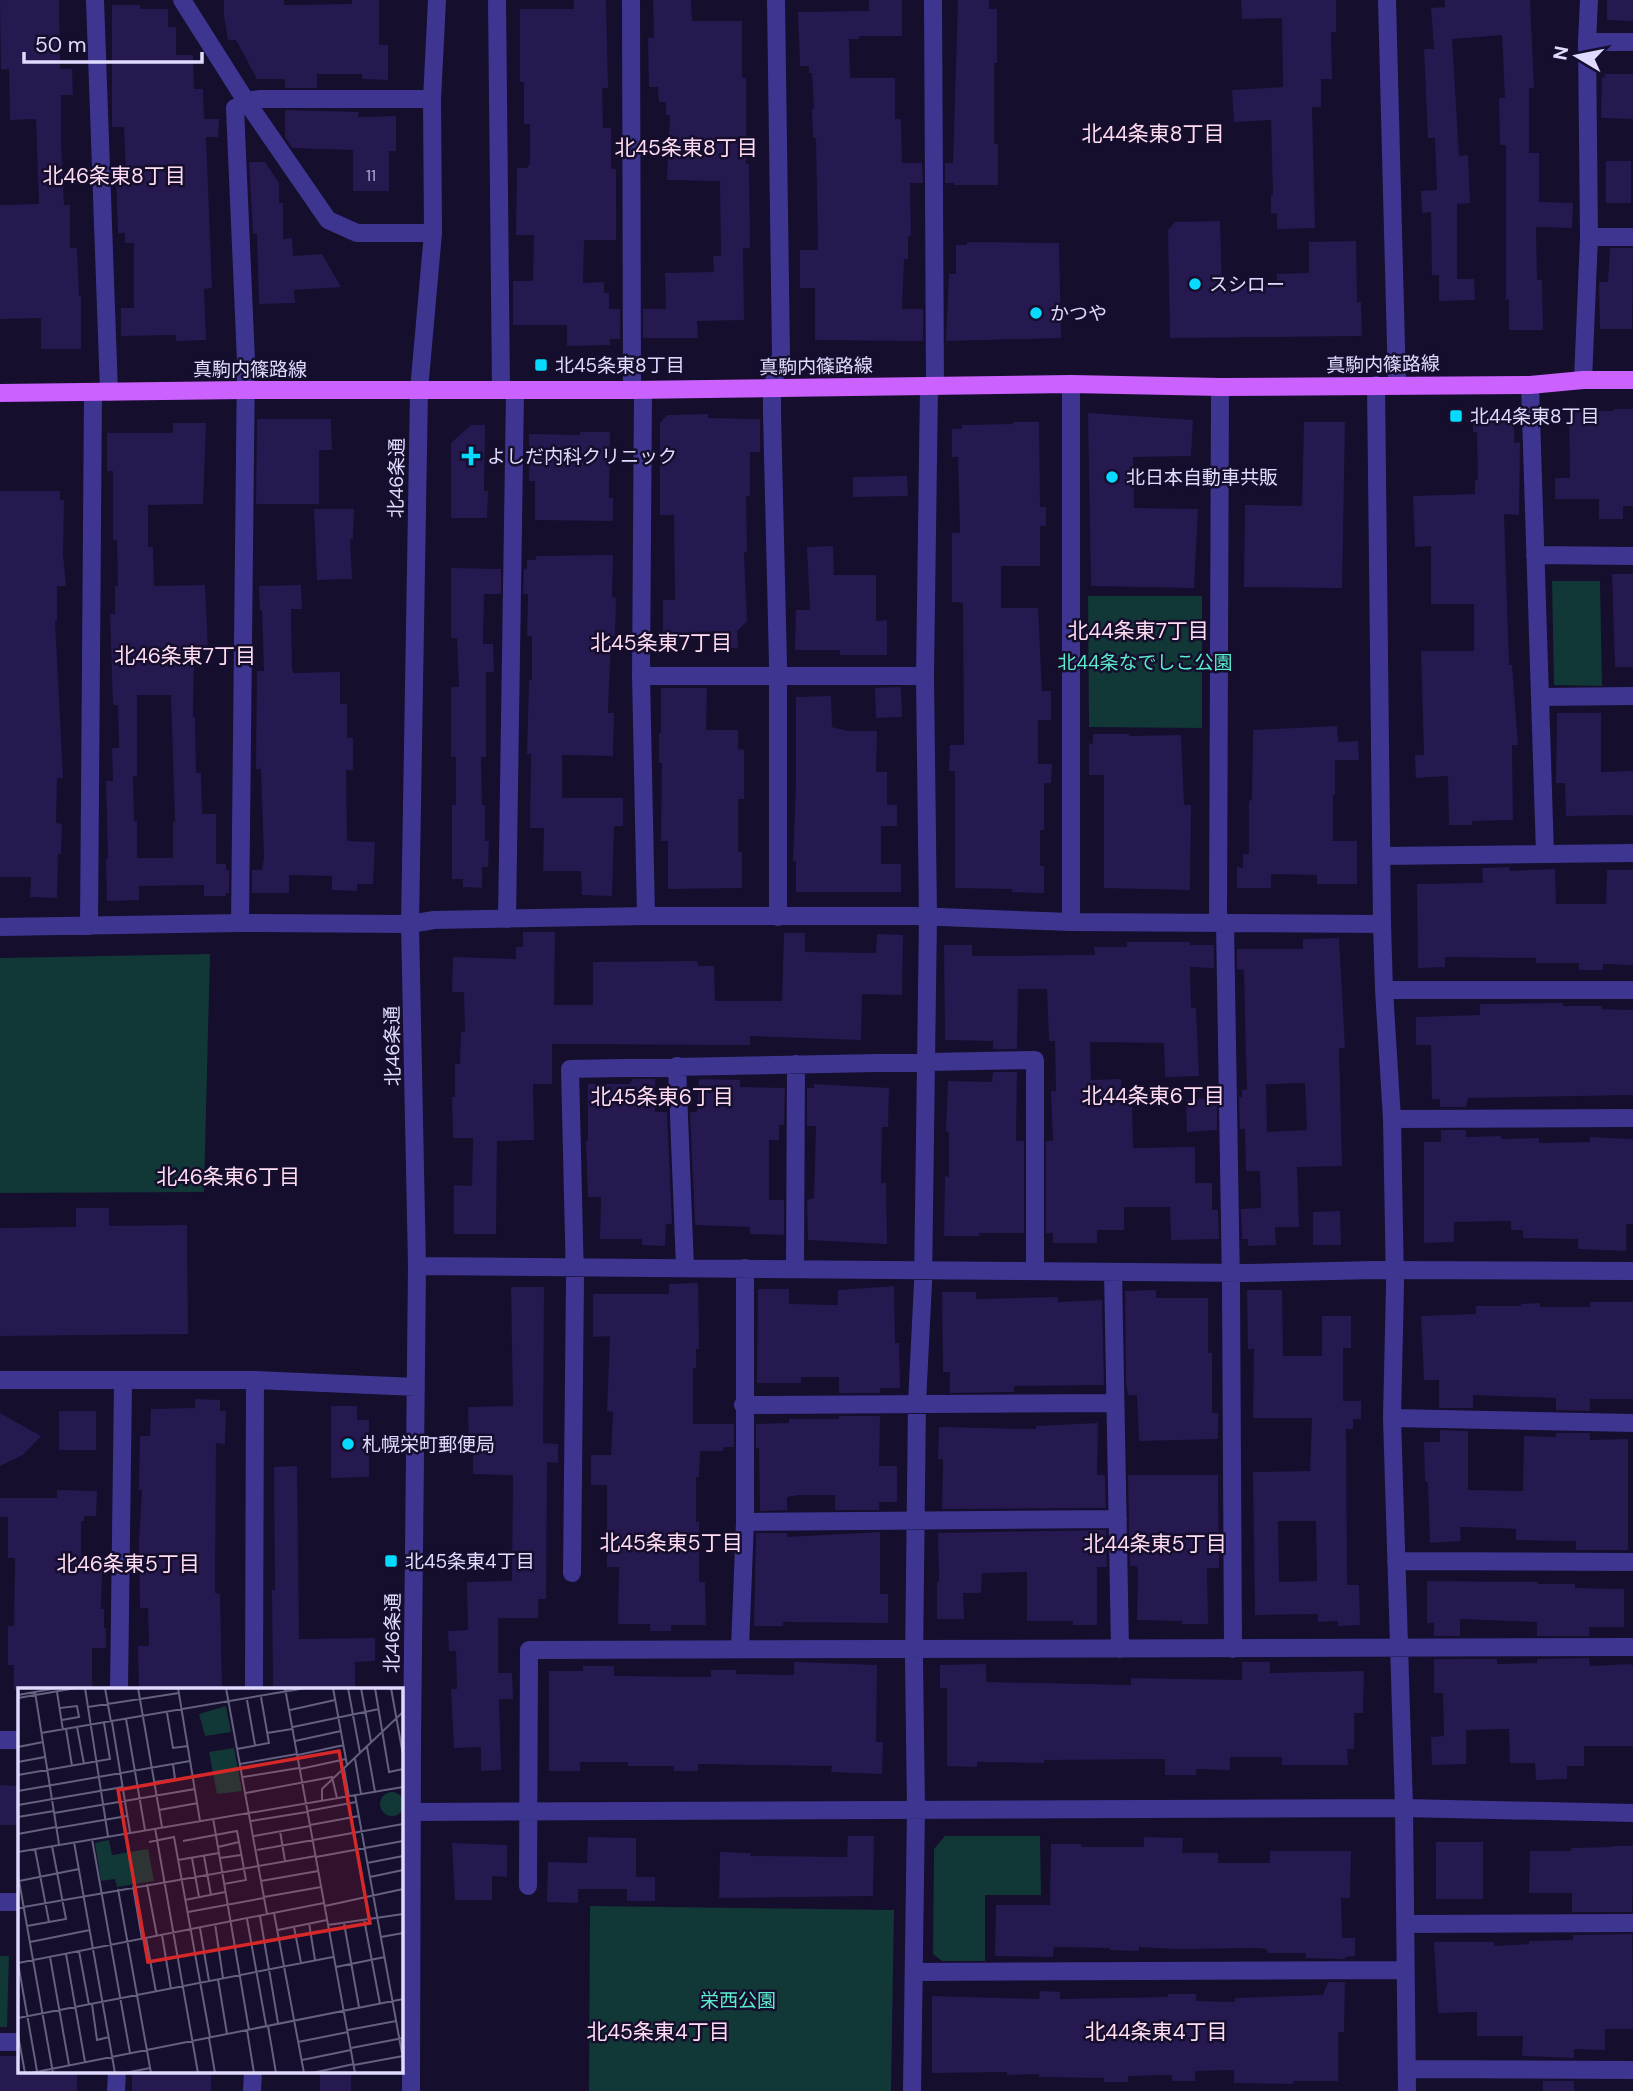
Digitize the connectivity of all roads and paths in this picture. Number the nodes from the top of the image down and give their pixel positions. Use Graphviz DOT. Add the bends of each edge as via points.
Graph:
graph roads {
  1 [pos="95,0"];
  2 [pos="182,0"];
  3 [pos="436,0"];
  4 [pos="497,0"];
  5 [pos="631,0"];
  6 [pos="776,0"];
  7 [pos="933,0"];
  8 [pos="1387,0"];
  9 [pos="1589,0"];
  10 [pos="1587,42"];
  11 [pos="1633,42"];
  12 [pos="432,99"];
  13 [pos="246,102"];
  14 [pos="433,233"];
  15 [pos="1588,237"];
  16 [pos="1633,237"];
  17 [pos="1583,380"];
  18 [pos="1633,380"];
  19 [pos="1071,384"];
  20 [pos="1397,385"];
  21 [pos="1530,385"];
  22 [pos="932,386"];
  23 [pos="1376,386"];
  24 [pos="1220,387"];
  25 [pos="772,388"];
  26 [pos="245,390"];
  27 [pos="419,390"];
  28 [pos="638,390"];
  29 [pos="508,391"];
  30 [pos="101,392"];
  31 [pos="0,393"];
  32 [pos="1535,555"];
  33 [pos="1633,556"];
  34 [pos="778,675"];
  35 [pos="640,676"];
  36 [pos="925,676"];
  37 [pos="1633,696"];
  38 [pos="1540,697"];
  39 [pos="1633,853"];
  40 [pos="1545,854"];
  41 [pos="1382,856"];
  42 [pos="646,916"];
  43 [pos="778,917"];
  44 [pos="928,917"];
  45 [pos="507,919"];
  46 [pos="1071,922"];
  47 [pos="240,923"];
  48 [pos="1222,923"];
  49 [pos="410,924"];
  50 [pos="1382,924"];
  51 [pos="89,926"];
  52 [pos="0,927"];
  53 [pos="1384,990"];
  54 [pos="1633,990"];
  55 [pos="926,1061"];
  56 [pos="796,1064"];
  57 [pos="677,1066"];
  58 [pos="1633,1118"];
  59 [pos="1392,1119"];
  60 [pos="417,1266"];
  61 [pos="575,1266"];
  62 [pos="685,1267"];
  63 [pos="745,1268"];
  64 [pos="795,1268"];
  65 [pos="923,1268"];
  66 [pos="1395,1270"];
  67 [pos="1035,1271"];
  68 [pos="1633,1271"];
  69 [pos="1113,1272"];
  70 [pos="1231,1272"];
  71 [pos="0,1380"];
  72 [pos="255,1380"];
  73 [pos="123,1381"];
  74 [pos="416,1387"];
  75 [pos="917,1403"];
  76 [pos="1115,1403"];
  77 [pos="743,1405"];
  78 [pos="1392,1418"];
  79 [pos="1633,1423"];
  80 [pos="1118,1519"];
  81 [pos="744,1522"];
  82 [pos="916,1522"];
  83 [pos="1396,1561"];
  84 [pos="1633,1562"];
  85 [pos="572,1573"];
  86 [pos="1633,1647"];
  87 [pos="740,1648"];
  88 [pos="915,1648"];
  89 [pos="1398,1648"];
  90 [pos="1120,1649"];
  91 [pos="1233,1649"];
  92 [pos="119,1688"];
  93 [pos="254,1688"];
  94 [pos="0,1740"];
  95 [pos="18,1740"];
  96 [pos="406,1743"];
  97 [pos="1404,1808"];
  98 [pos="916,1809"];
  99 [pos="528,1811"];
  100 [pos="412,1812"];
  101 [pos="1633,1813"];
  102 [pos="528,1886"];
  103 [pos="0,1902"];
  104 [pos="18,1902"];
  105 [pos="406,1906"];
  106 [pos="1633,1923"];
  107 [pos="1405,1924"];
  108 [pos="1405,1970"];
  109 [pos="914,1972"];
  110 [pos="0,2042"];
  111 [pos="18,2042"];
  112 [pos="406,2046"];
  113 [pos="1407,2069"];
  114 [pos="1633,2070"];
  115 [pos="411,2091"];
  116 [pos="912,2091"];
  117 [pos="1407,2091"];
  1 -- 30 [label="street"];
  2 -- 13 [label="street"];
  3 -- 12 [label="street, 北46条通"];
  4 -- 29 [label="street"];
  5 -- 28 [label="street"];
  6 -- 25 [label="street" via="781,355"];
  7 -- 22 [label="street"];
  8 -- 20 [label="street"];
  9 -- 10 [label="street"];
  10 -- 11 [label="street"];
  10 -- 15 [label="street"];
  12 -- 13 [label="street"];
  12 -- 14 [label="street, 北46条通"];
  13 -- 14 [label="street" via="328,220 357,233"];
  13 -- 26 [label="street" via="235,108"];
  14 -- 27 [label="street, 北46条通"];
  15 -- 16 [label="street"];
  15 -- 17 [label="street"];
  17 -- 18 [label="main road, 真駒内篠路線"];
  17 -- 21 [label="main road, 真駒内篠路線"];
  19 -- 22 [label="main road, 真駒内篠路線"];
  19 -- 24 [label="main road, 真駒内篠路線"];
  19 -- 46 [label="street"];
  20 -- 21 [label="main road, 真駒内篠路線"];
  20 -- 23 [label="main road, 真駒内篠路線"];
  21 -- 32 [label="street"];
  22 -- 25 [label="main road, 真駒内篠路線"];
  22 -- 36 [label="street"];
  23 -- 24 [label="main road, 真駒内篠路線"];
  23 -- 41 [label="street"];
  24 -- 48 [label="street"];
  25 -- 28 [label="main road, 真駒内篠路線"];
  25 -- 34 [label="street"];
  26 -- 27 [label="main road, 真駒内篠路線"];
  26 -- 30 [label="main road, 真駒内篠路線"];
  26 -- 47 [label="street"];
  27 -- 29 [label="main road, 真駒内篠路線"];
  27 -- 49 [label="street, 北46条通"];
  28 -- 29 [label="main road, 真駒内篠路線"];
  28 -- 35 [label="street"];
  29 -- 45 [label="street"];
  30 -- 31 [label="main road, 真駒内篠路線"];
  30 -- 51 [label="street"];
  32 -- 33 [label="street"];
  32 -- 38 [label="street"];
  34 -- 35 [label="street"];
  34 -- 36 [label="street"];
  34 -- 43 [label="street"];
  35 -- 42 [label="street"];
  36 -- 44 [label="street"];
  37 -- 38 [label="street"];
  38 -- 40 [label="street"];
  39 -- 40 [label="street"];
  40 -- 41 [label="street"];
  41 -- 50 [label="street"];
  42 -- 43 [label="street"];
  42 -- 45 [label="street"];
  43 -- 44 [label="street"];
  44 -- 46 [label="street"];
  44 -- 55 [label="street"];
  45 -- 49 [label="street"];
  46 -- 48 [label="street"];
  47 -- 49 [label="street"];
  47 -- 51 [label="street"];
  48 -- 50 [label="street"];
  48 -- 70 [label="street"];
  49 -- 60 [label="street, 北46条通"];
  50 -- 53 [label="street"];
  51 -- 52 [label="street"];
  53 -- 54 [label="street"];
  53 -- 59 [label="street"];
  55 -- 56 [label="street"];
  55 -- 65 [label="street"];
  55 -- 67 [label="street" via="1035,1060"];
  56 -- 57 [label="street"];
  56 -- 64 [label="street"];
  57 -- 61 [label="street" via="570,1069"];
  57 -- 62 [label="street"];
  58 -- 59 [label="street"];
  59 -- 66 [label="street"];
  60 -- 61 [label="street"];
  60 -- 74 [label="street, 北46条通"];
  61 -- 62 [label="street"];
  61 -- 85 [label="street"];
  62 -- 63 [label="street"];
  63 -- 64 [label="street"];
  63 -- 77 [label="street"];
  64 -- 65 [label="street"];
  65 -- 67 [label="street"];
  65 -- 75 [label="street"];
  66 -- 68 [label="street"];
  66 -- 70 [label="street"];
  66 -- 78 [label="street"];
  67 -- 69 [label="street"];
  69 -- 70 [label="street"];
  69 -- 76 [label="street"];
  70 -- 91 [label="street"];
  71 -- 73 [label="street"];
  72 -- 73 [label="street"];
  72 -- 74 [label="street"];
  72 -- 93 [label="street"];
  73 -- 92 [label="street"];
  74 -- 96 [label="street, 北46条通"];
  75 -- 76 [label="street"];
  75 -- 77 [label="street"];
  75 -- 82 [label="street"];
  76 -- 80 [label="street"];
  77 -- 81 [label="street"];
  78 -- 79 [label="street"];
  78 -- 83 [label="street"];
  80 -- 82 [label="street"];
  80 -- 90 [label="street"];
  81 -- 82 [label="street"];
  81 -- 87 [label="street"];
  82 -- 88 [label="street"];
  83 -- 84 [label="street"];
  83 -- 89 [label="street"];
  86 -- 89 [label="street"];
  87 -- 88 [label="street"];
  87 -- 99 [label="street" via="528,1650"];
  88 -- 90 [label="street"];
  88 -- 98 [label="street"];
  89 -- 91 [label="street"];
  89 -- 97 [label="street"];
  90 -- 91 [label="street"];
  94 -- 95 [label="street"];
  96 -- 100 [label="street, 北46条通"];
  97 -- 98 [label="street"];
  97 -- 101 [label="street"];
  97 -- 107 [label="street"];
  98 -- 99 [label="street"];
  98 -- 109 [label="street"];
  99 -- 100 [label="street"];
  99 -- 102 [label="street"];
  100 -- 105 [label="street, 北46条通"];
  103 -- 104 [label="street"];
  105 -- 112 [label="street, 北46条通"];
  106 -- 107 [label="street"];
  107 -- 108 [label="street"];
  108 -- 109 [label="street"];
  108 -- 113 [label="street"];
  109 -- 116 [label="street"];
  110 -- 111 [label="street"];
  112 -- 115 [label="street, 北46条通"];
  113 -- 114 [label="street"];
  113 -- 117 [label="street"];
}
